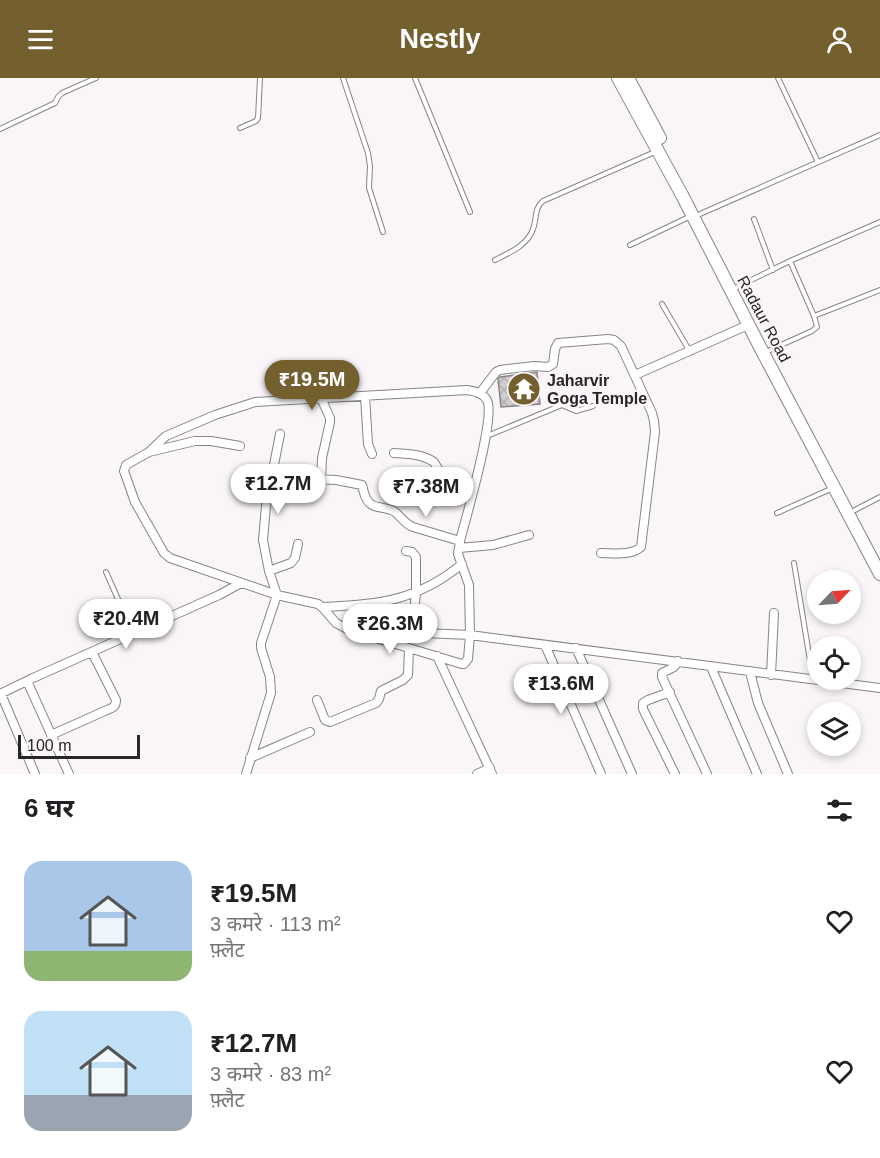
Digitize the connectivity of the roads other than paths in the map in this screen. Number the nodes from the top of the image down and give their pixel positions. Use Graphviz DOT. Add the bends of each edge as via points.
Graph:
graph roads {
  1 [pos="96,78"];
  2 [pos="260,78"];
  3 [pos="343,78"];
  4 [pos="415,78"];
  5 [pos="618,78"];
  6 [pos="628,78"];
  7 [pos="778,78"];
  8 [pos="240,128"];
  9 [pos="0,129"];
  10 [pos="880,135"];
  11 [pos="658,151"];
  12 [pos="818,162"];
  13 [pos="470,212"];
  14 [pos="696,215"];
  15 [pos="754,219"];
  16 [pos="880,222"];
  17 [pos="383,232"];
  18 [pos="630,245"];
  19 [pos="495,260"];
  20 [pos="790,261"];
  21 [pos="773,270"];
  22 [pos="735,288"];
  23 [pos="880,290"];
  24 [pos="662,304"];
  25 [pos="814,316"];
  26 [pos="748,325"];
  27 [pos="689,350"];
  28 [pos="770,350"];
  29 [pos="635,375"];
  30 [pos="480,393"];
  31 [pos="365,396"];
  32 [pos="321,398"];
  33 [pos="593,406"];
  34 [pos="280,434"];
  35 [pos="487,436"];
  36 [pos="240,446"];
  37 [pos="149,453"];
  38 [pos="394,453"];
  39 [pos="372,454"];
  40 [pos="272,477"];
  41 [pos="321,480"];
  42 [pos="834,487"];
  43 [pos="472,491"];
  44 [pos="880,497"];
  45 [pos="855,510"];
  46 [pos="777,513"];
  47 [pos="529,535"];
  48 [pos="298,544"];
  49 [pos="460,544"];
  50 [pos="406,550"];
  51 [pos="601,553"];
  52 [pos="880,557"];
  53 [pos="794,563"];
  54 [pos="462,564"];
  55 [pos="269,571"];
  56 [pos="106,572"];
  57 [pos="880,574"];
  58 [pos="241,583"];
  59 [pos="416,593"];
  60 [pos="277,595"];
  61 [pos="322,607"];
  62 [pos="774,613"];
  63 [pos="134,633"];
  64 [pos="470,635"];
  65 [pos="807,643"];
  66 [pos="545,645"];
  67 [pos="409,648"];
  68 [pos="576,648"];
  69 [pos="92,652"];
  70 [pos="437,656"];
  71 [pos="678,661"];
  72 [pos="711,667"];
  73 [pos="750,672"];
  74 [pos="771,675"];
  75 [pos="807,679"];
  76 [pos="27,681"];
  77 [pos="861,686"];
  78 [pos="880,688"];
  79 [pos="670,692"];
  80 [pos="0,694"];
  81 [pos="317,700"];
  82 [pos="310,732"];
  83 [pos="51,735"];
  84 [pos="250,758"];
  85 [pos="491,771"];
  86 [pos="35,774"];
  87 [pos="69,774"];
  88 [pos="246,774"];
  89 [pos="477,774"];
  90 [pos="601,774"];
  91 [pos="632,774"];
  92 [pos="675,774"];
  93 [pos="707,774"];
  94 [pos="757,774"];
  95 [pos="788,774"];
  1 -- 9 [label="lane"];
  2 -- 8 [label="lane" via="258,118"];
  3 -- 17 [label="lane" via="368,153 369,188"];
  4 -- 13 [label="lane"];
  5 -- 11 [label="main road, Radaur Road"];
  6 -- 14 [label="main road, Radaur Road"];
  7 -- 12 [label="lane"];
  10 -- 12 [label="lane"];
  11 -- 14 [label="main road, Radaur Road"];
  11 -- 19 [label="lane" via="543,201 537,208 530,236"];
  12 -- 14 [label="lane"];
  14 -- 18 [label="lane"];
  14 -- 22 [label="main road, Radaur Road"];
  14 -- 26 [label="main road, Radaur Road"];
  15 -- 21 [label="lane"];
  16 -- 20 [label="lane"];
  20 -- 21 [label="lane"];
  20 -- 25 [label="lane"];
  21 -- 22 [label="lane"];
  22 -- 28 [label="main road, Radaur Road"];
  23 -- 25 [label="lane"];
  24 -- 27 [label="lane"];
  25 -- 28 [label="lane" via="816,328"];
  26 -- 27 [label="street"];
  26 -- 42 [label="main road, Radaur Road"];
  27 -- 29 [label="street"];
  28 -- 45 [label="main road, Radaur Road"];
  29 -- 30 [label="street" via="614,340 561,342 556,346 551,366 500,370"];
  29 -- 51 [label="street" via="652,413 655,432 643,544 630,552"];
  30 -- 31 [label="street" via="467,390"];
  30 -- 35 [label="street" via="489,405"];
  31 -- 32 [label="street"];
  31 -- 39 [label="street"];
  32 -- 37 [label="street" via="240,406 166,436"];
  32 -- 41 [label="street" via="330,422"];
  33 -- 35 [label="lane" via="576,411 562,405"];
  34 -- 40 [label="street"];
  35 -- 43 [label="street"];
  36 -- 37 [label="street" via="195,441"];
  37 -- 58 [label="street" via="128,463 124,471 135,502 164,553"];
  38 -- 43 [label="street" via="431,459 449,487"];
  40 -- 41 [label="street"];
  40 -- 55 [label="street" via="263,540"];
  41 -- 49 [label="street" via="362,485 372,505 393,510 407,525"];
  42 -- 46 [label="lane"];
  42 -- 57 [label="main road, Radaur Road"];
  43 -- 49 [label="street"];
  44 -- 45 [label="lane"];
  45 -- 52 [label="main road, Radaur Road"];
  47 -- 49 [label="street" via="493,545"];
  48 -- 55 [label="street" via="294,561"];
  49 -- 54 [label="street"];
  50 -- 59 [label="street" via="416,557"];
  53 -- 65 [label="lane"];
  54 -- 59 [label="street"];
  54 -- 64 [label="street" via="469,585"];
  55 -- 60 [label="street"];
  56 -- 63 [label="lane"];
  58 -- 60 [label="street"];
  58 -- 63 [label="street"];
  59 -- 61 [label="street" via="360,605"];
  59 -- 64 [label="street" via="416,629 423,633"];
  60 -- 61 [label="street"];
  60 -- 84 [label="street" via="261,643 271,693"];
  61 -- 67 [label="street" via="340,626"];
  62 -- 74 [label="street"];
  63 -- 69 [label="street"];
  64 -- 66 [label="street"];
  64 -- 70 [label="street" via="464,664"];
  66 -- 68 [label="street"];
  66 -- 90 [label="street"];
  67 -- 70 [label="street"];
  67 -- 81 [label="street" via="408,675 381,691 376,703 330,722"];
  68 -- 71 [label="street"];
  68 -- 91 [label="street"];
  69 -- 76 [label="street"];
  69 -- 83 [label="street" via="116,704"];
  70 -- 85 [label="street"];
  71 -- 72 [label="street"];
  71 -- 79 [label="street" via="662,673"];
  72 -- 73 [label="street"];
  72 -- 94 [label="street"];
  73 -- 74 [label="street"];
  73 -- 95 [label="street" via="762,714"];
  74 -- 75 [label="street"];
  76 -- 80 [label="street"];
  76 -- 83 [label="street"];
  77 -- 78 [label="street"];
  79 -- 92 [label="street" via="643,704"];
  79 -- 93 [label="street"];
  80 -- 86 [label="street"];
  82 -- 84 [label="street"];
  83 -- 87 [label="street"];
  84 -- 88 [label="street"];
  85 -- 89 [label="street"];
}
